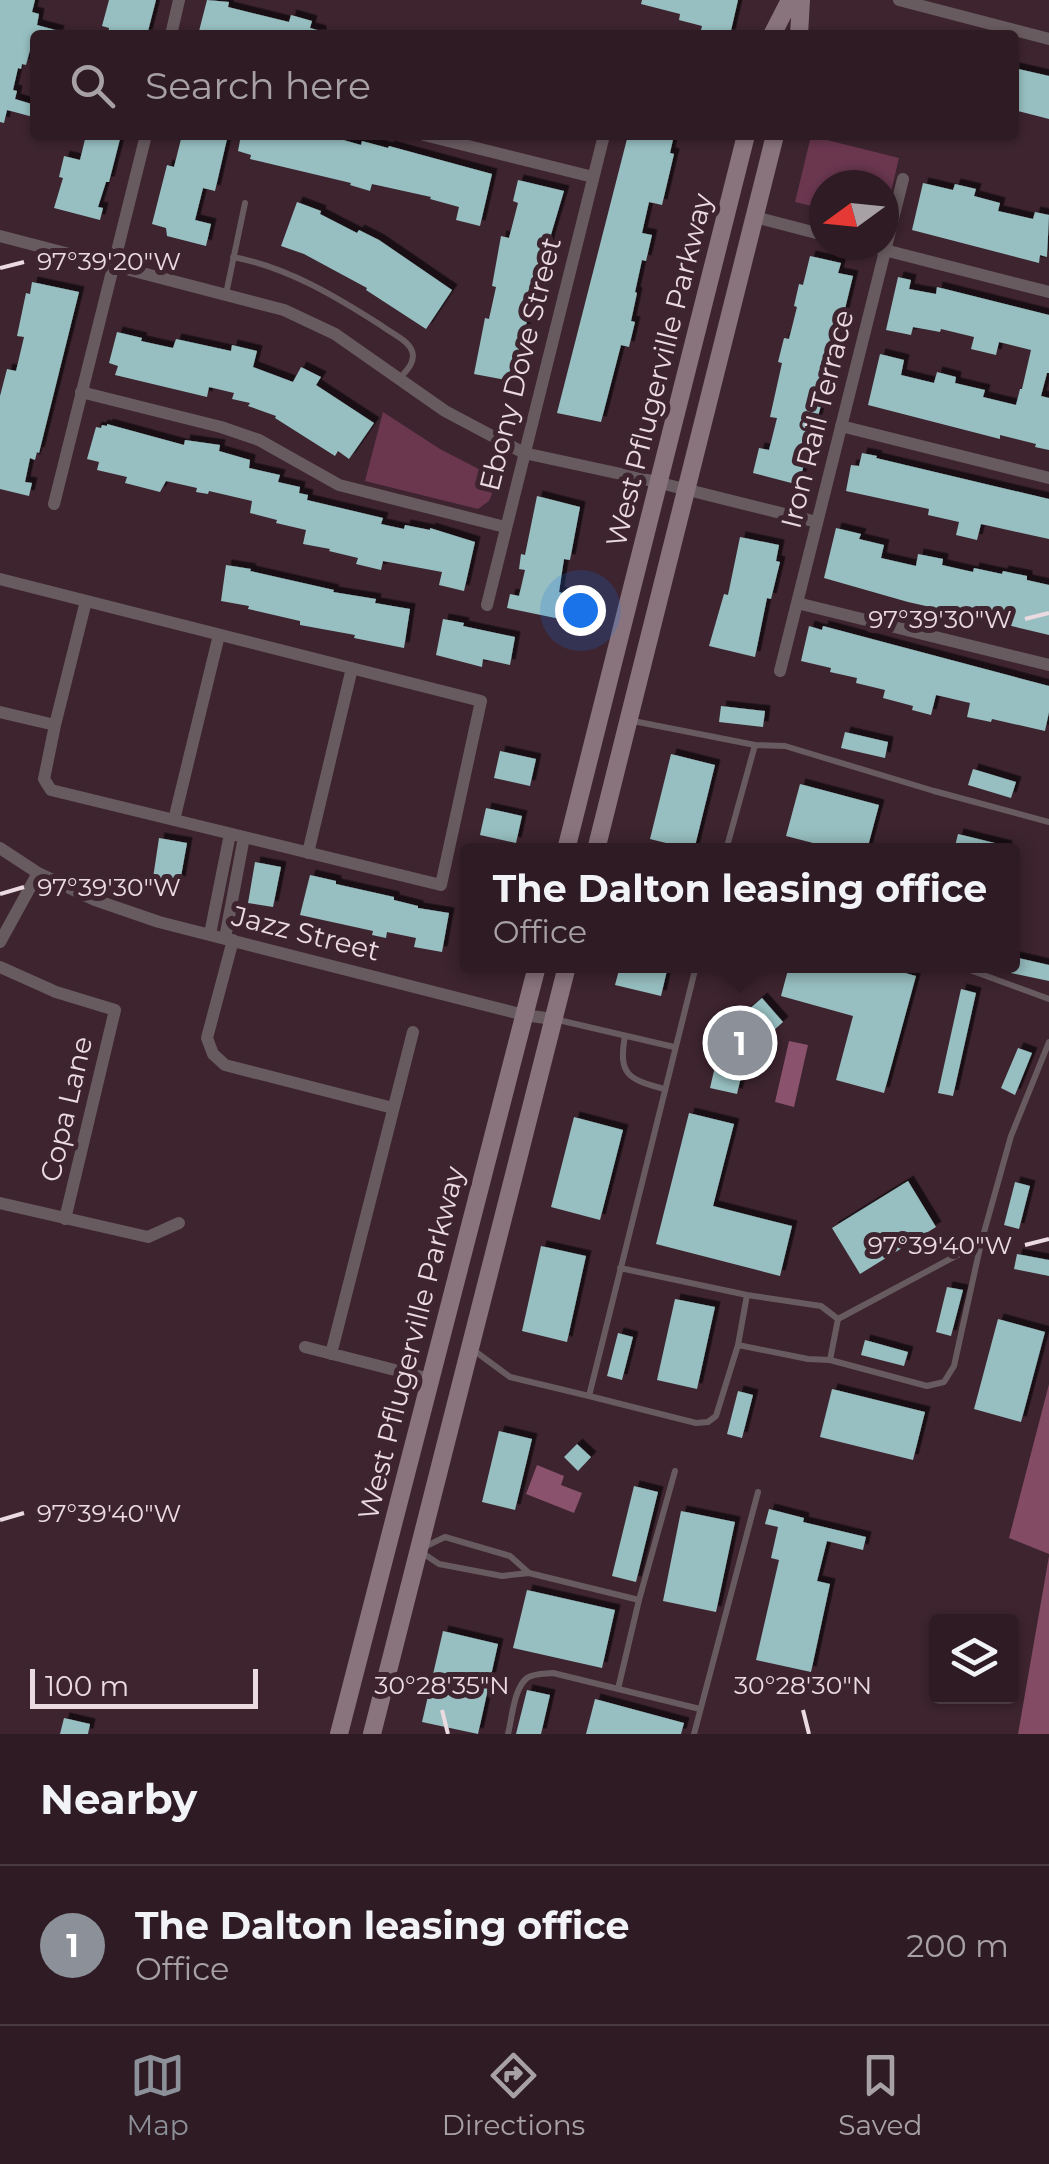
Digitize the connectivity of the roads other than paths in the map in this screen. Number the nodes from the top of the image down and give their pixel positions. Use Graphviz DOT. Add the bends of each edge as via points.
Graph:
graph roads {
  1 [pos="179,0"];
  2 [pos="790,0"];
  3 [pos="801,0"];
  4 [pos="899,0"];
  5 [pos="171,30"];
  6 [pos="775,30"];
  7 [pos="798,30"];
  8 [pos="1048,36"];
  9 [pos="145,140"];
  10 [pos="444,140"];
  11 [pos="603,140"];
  12 [pos="745,140"];
  13 [pos="775,140"];
  14 [pos="592,177"];
  15 [pos="903,179"];
  16 [pos="899,195"];
  17 [pos="245,203"];
  18 [pos="755,217"];
  19 [pos="809,231"];
  20 [pos="0,236"];
  21 [pos="899,254"];
  22 [pos="233,257"];
  23 [pos="882,260"];
  24 [pos="114,266"];
  25 [pos="1049,292"];
  26 [pos="226,294"];
  27 [pos="399,379"];
  28 [pos="81,392"];
  29 [pos="841,426"];
  30 [pos="524,453"];
  31 [pos="1049,478"];
  32 [pos="660,483"];
  33 [pos="688,490"];
  34 [pos="54,504"];
  35 [pos="817,522"];
  36 [pos="505,528"];
  37 [pos="0,580"];
  38 [pos="86,601"];
  39 [pos="797,602"];
  40 [pos="486,605"];
  41 [pos="219,634"];
  42 [pos="1049,664"];
  43 [pos="352,668"];
  44 [pos="780,671"];
  45 [pos="0,712"];
  46 [pos="629,720"];
  47 [pos="55,725"];
  48 [pos="754,745"];
  49 [pos="174,820"];
  50 [pos="1049,822"];
  51 [pos="237,836"];
  52 [pos="568,843"];
  53 [pos="598,843"];
  54 [pos="728,843"];
  55 [pos="0,848"];
  56 [pos="308,853"];
  57 [pos="38,873"];
  58 [pos="228,885"];
  59 [pos="210,934"];
  60 [pos="229,939"];
  61 [pos="0,942"];
  62 [pos="0,967"];
  63 [pos="534,973"];
  64 [pos="565,973"];
  65 [pos="694,973"];
  66 [pos="978,973"];
  67 [pos="1049,1000"];
  68 [pos="524,1015"];
  69 [pos="553,1019"];
  70 [pos="413,1032"];
  71 [pos="625,1036"];
  72 [pos="1049,1042"];
  73 [pos="674,1047"];
  74 [pos="664,1089"];
  75 [pos="393,1108"];
  76 [pos="0,1203"];
  77 [pos="66,1219"];
  78 [pos="179,1223"];
  79 [pos="981,1243"];
  80 [pos="620,1268"];
  81 [pos="746,1296"];
  82 [pos="838,1319"];
  83 [pos="738,1345"];
  84 [pos="470,1347"];
  85 [pos="305,1348"];
  86 [pos="332,1354"];
  87 [pos="830,1360"];
  88 [pos="430,1379"];
  89 [pos="589,1396"];
  90 [pos="675,1472"];
  91 [pos="758,1492"];
  92 [pos="388,1542"];
  93 [pos="418,1550"];
  94 [pos="529,1573"];
  95 [pos="639,1600"];
  96 [pos="618,1689"];
  97 [pos="700,1709"];
  98 [pos="340,1734"];
  99 [pos="372,1734"];
  100 [pos="508,1734"];
  101 [pos="694,1734"];
  1 -- 5 [label="street"];
  2 -- 6 [label="main road"];
  3 -- 7 [label="main road"];
  4 -- 8 [label="street"];
  9 -- 24 [label="street"];
  10 -- 14 [label="street"];
  11 -- 14 [label="street, Ebony Dove Street"];
  12 -- 32 [label="main road, West Pflugerville Parkway"];
  13 -- 18 [label="main road, West Pflugerville Parkway"];
  14 -- 30 [label="street, Ebony Dove Street"];
  15 -- 16 [label="street, Iron Rail Terrace"];
  17 -- 22 [label="lane"];
  18 -- 19 [label="street"];
  18 -- 33 [label="main road, West Pflugerville Parkway"];
  20 -- 24 [label="street"];
  21 -- 25 [label="street"];
  22 -- 26 [label="lane"];
  22 -- 27 [label="lane" via="293,276 400,338 414,355"];
  23 -- 29 [label="street, Iron Rail Terrace"];
  24 -- 26 [label="street"];
  24 -- 28 [label="street"];
  26 -- 27 [label="street" via="336,334"];
  27 -- 30 [label="street"];
  28 -- 34 [label="street"];
  28 -- 36 [label="street" via="258,440 340,486"];
  29 -- 31 [label="street"];
  29 -- 35 [label="street, Iron Rail Terrace"];
  30 -- 32 [label="street"];
  30 -- 36 [label="street, Ebony Dove Street"];
  32 -- 33 [label="street"];
  32 -- 52 [label="main road, West Pflugerville Parkway"];
  33 -- 35 [label="street"];
  33 -- 46 [label="main road, West Pflugerville Parkway"];
  35 -- 39 [label="street, Iron Rail Terrace"];
  36 -- 40 [label="street, Ebony Dove Street"];
  37 -- 38 [label="street"];
  38 -- 41 [label="street"];
  38 -- 47 [label="street"];
  39 -- 42 [label="street"];
  39 -- 44 [label="street, Iron Rail Terrace"];
  41 -- 43 [label="street"];
  41 -- 49 [label="street"];
  43 -- 56 [label="street"];
  43 -- 56 [label="street" via="480,701 441,886"];
  45 -- 47 [label="street"];
  46 -- 48 [label="lane"];
  46 -- 53 [label="main road, West Pflugerville Parkway"];
  47 -- 49 [label="street" via="44,779 51,790"];
  48 -- 50 [label="lane" via="786,746"];
  48 -- 54 [label="lane"];
  49 -- 51 [label="street"];
  51 -- 56 [label="street"];
  51 -- 58 [label="street"];
  55 -- 57 [label="street, Jazz Street"];
  57 -- 59 [label="street, Jazz Street" via="94,900"];
  57 -- 61 [label="street"];
  58 -- 59 [label="street"];
  58 -- 60 [label="street"];
  59 -- 60 [label="street, Jazz Street"];
  60 -- 68 [label="street, Jazz Street"];
  60 -- 75 [label="street" via="207,1038 214,1054 225,1065"];
  62 -- 77 [label="street, Copa Lane" via="115,1010"];
  63 -- 68 [label="main road, West Pflugerville Parkway"];
  64 -- 69 [label="main road, West Pflugerville Parkway"];
  65 -- 73 [label="lane"];
  66 -- 67 [label="lane"];
  68 -- 69 [label="street, Jazz Street"];
  68 -- 88 [label="main road, West Pflugerville Parkway"];
  69 -- 71 [label="lane"];
  69 -- 84 [label="main road, West Pflugerville Parkway"];
  70 -- 75 [label="street"];
  71 -- 73 [label="lane"];
  71 -- 74 [label="lane" via="623,1067 629,1076"];
  72 -- 79 [label="lane" via="1011,1136"];
  73 -- 74 [label="lane"];
  74 -- 80 [label="lane"];
  75 -- 86 [label="street"];
  76 -- 77 [label="street"];
  77 -- 78 [label="street" via="148,1237"];
  79 -- 82 [label="lane"];
  79 -- 87 [label="lane" via="954,1366 944,1382 927,1386"];
  80 -- 81 [label="lane"];
  80 -- 89 [label="lane"];
  81 -- 82 [label="lane" via="822,1306"];
  81 -- 83 [label="lane"];
  82 -- 87 [label="lane"];
  83 -- 87 [label="lane"];
  83 -- 89 [label="lane" via="716,1416 708,1422"];
  84 -- 89 [label="lane" via="510,1377"];
  84 -- 93 [label="main road, West Pflugerville Parkway"];
  85 -- 86 [label="street"];
  86 -- 88 [label="street"];
  88 -- 92 [label="main road, West Pflugerville Parkway"];
  90 -- 95 [label="lane"];
  91 -- 97 [label="lane"];
  92 -- 93 [label="main road"];
  92 -- 98 [label="main road, West Pflugerville Parkway"];
  93 -- 94 [label="lane" via="438,1564 502,1576"];
  93 -- 94 [label="lane" via="444,1537 510,1556"];
  93 -- 99 [label="main road, West Pflugerville Parkway"];
  94 -- 95 [label="lane"];
  95 -- 96 [label="lane"];
  96 -- 97 [label="lane"];
  96 -- 100 [label="lane" via="535,1674 519,1689"];
  97 -- 101 [label="lane"];
}
